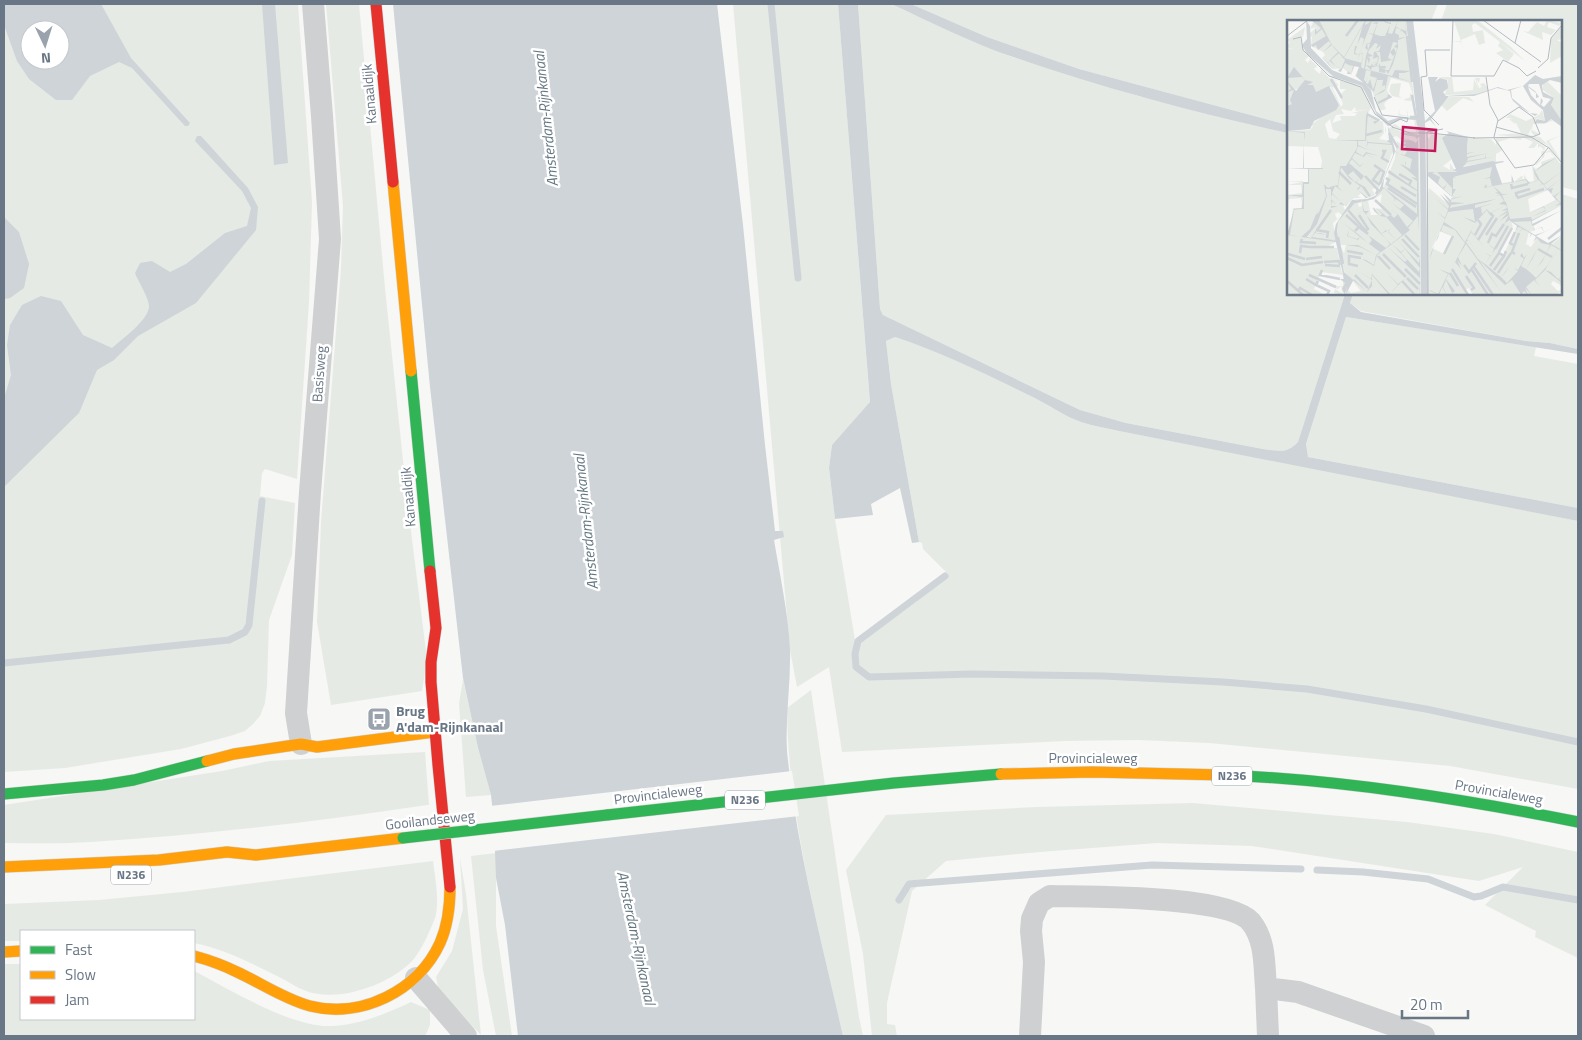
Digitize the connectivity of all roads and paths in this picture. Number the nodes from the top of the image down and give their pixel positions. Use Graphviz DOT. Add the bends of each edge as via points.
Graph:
graph roads {
  1 [pos="313,4"];
  2 [pos="376,4"];
  3 [pos="434,732"];
  4 [pos="302,744"];
  5 [pos="4,794"];
  6 [pos="607,815"];
  7 [pos="1578,822"];
  8 [pos="256,855"];
  9 [pos="228,864"];
  10 [pos="4,867"];
  11 [pos="20,951"];
  12 [pos="4,952"];
  13 [pos="195,956"];
  14 [pos="416,978"];
  15 [pos="1266,988"];
  16 [pos="466,1036"];
  17 [pos="1030,1036"];
  18 [pos="1268,1036"];
  19 [pos="1424,1036"];
  1 -- 4 [label="street, Basisweg" via="330,239 296,713"];
  2 -- 3 [label="street, Kanaaldijk" via="436,628 431,663"];
  3 -- 4 [label="street" via="318,747"];
  3 -- 14 [label="street, Kanaaldijk" via="451,888 448,922 436,952"];
  4 -- 5 [label="street" via="234,754 134,780"];
  6 -- 7 [label="street, Provincialeweg / N236" via="963,776 1161,773 1348,785 1426,795"];
  6 -- 8 [label="street, Gooilandseweg / N236, bridge"];
  8 -- 9 [label="street, Gooilandseweg / N236"];
  8 -- 10 [label="street, Gooilandseweg / N236" via="227,852 159,860"];
  11 -- 12 [label="street"];
  13 -- 14 [label="street, Kanaaldijk" via="235,971 288,999 318,1008 348,1010 381,1001"];
  14 -- 16 [label="street"];
  15 -- 17 [label="street" via="1258,931 1250,920 1238,913 1167,899 1050,896 1038,903 1032,919 1034,962"];
  15 -- 18 [label="street"];
  15 -- 19 [label="street" via="1298,992"];
}
